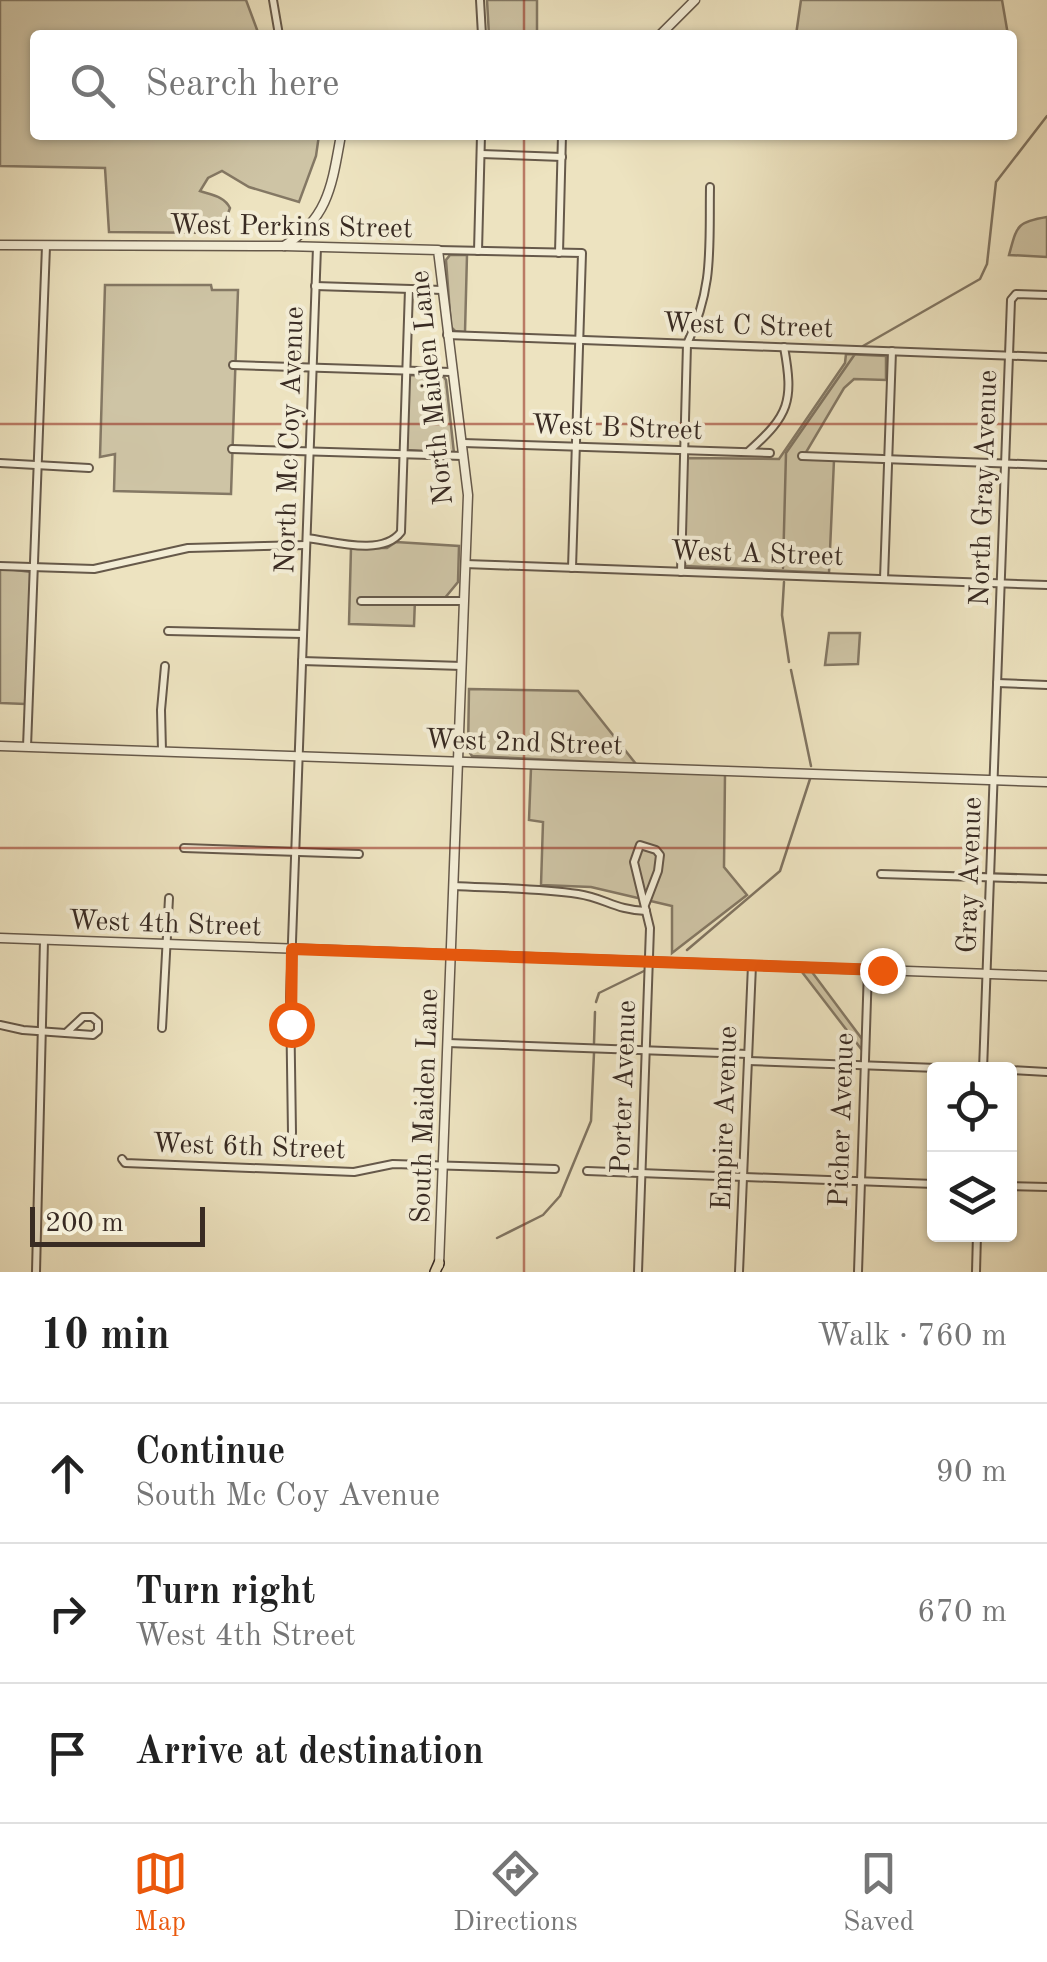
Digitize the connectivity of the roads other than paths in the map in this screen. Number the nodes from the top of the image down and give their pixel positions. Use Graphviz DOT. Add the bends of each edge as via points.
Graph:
graph roads {
  1 [pos="273,0"];
  2 [pos="480,0"];
  3 [pos="695,0"];
  4 [pos="278,30"];
  5 [pos="482,30"];
  6 [pos="665,30"];
  7 [pos="340,140"];
  8 [pos="481,140"];
  9 [pos="562,140"];
  10 [pos="480,154"];
  11 [pos="562,157"];
  12 [pos="710,187"];
  13 [pos="0,245"];
  14 [pos="46,246"];
  15 [pos="284,246"];
  16 [pos="316,247"];
  17 [pos="438,250"];
  18 [pos="478,251"];
  19 [pos="559,253"];
  20 [pos="315,286"];
  21 [pos="409,289"];
  22 [pos="442,290"];
  23 [pos="1047,295"];
  24 [pos="447,335"];
  25 [pos="580,340"];
  26 [pos="687,344"];
  27 [pos="784,347"];
  28 [pos="892,351"];
  29 [pos="1009,356"];
  30 [pos="1047,357"];
  31 [pos="233,364"];
  32 [pos="312,367"];
  33 [pos="406,371"];
  34 [pos="451,372"];
  35 [pos="463,443"];
  36 [pos="577,447"];
  37 [pos="232,449"];
  38 [pos="684,450"];
  39 [pos="310,451"];
  40 [pos="748,452"];
  41 [pos="770,453"];
  42 [pos="404,454"];
  43 [pos="464,456"];
  44 [pos="802,456"];
  45 [pos="888,459"];
  46 [pos="0,463"];
  47 [pos="1006,463"];
  48 [pos="39,464"];
  49 [pos="1047,464"];
  50 [pos="88,468"];
  51 [pos="307,542"];
  52 [pos="465,564"];
  53 [pos="0,566"];
  54 [pos="36,568"];
  55 [pos="572,568"];
  56 [pos="681,572"];
  57 [pos="884,579"];
  58 [pos="1001,583"];
  59 [pos="1047,585"];
  60 [pos="361,601"];
  61 [pos="464,601"];
  62 [pos="168,631"];
  63 [pos="303,634"];
  64 [pos="302,661"];
  65 [pos="165,666"];
  66 [pos="462,666"];
  67 [pos="997,683"];
  68 [pos="1047,685"];
  69 [pos="0,746"];
  70 [pos="27,747"];
  71 [pos="162,751"];
  72 [pos="300,756"];
  73 [pos="460,762"];
  74 [pos="994,780"];
  75 [pos="1047,782"];
  76 [pos="184,848"];
  77 [pos="296,852"];
  78 [pos="359,854"];
  79 [pos="882,874"];
  80 [pos="990,877"];
  81 [pos="1047,879"];
  82 [pos="452,886"];
  83 [pos="169,898"];
  84 [pos="645,908"];
  85 [pos="0,938"];
  86 [pos="44,940"];
  87 [pos="168,944"];
  88 [pos="292,949"];
  89 [pos="451,954"];
  90 [pos="650,962"];
  91 [pos="752,965"];
  92 [pos="868,969"];
  93 [pos="987,974"];
  94 [pos="1047,976"];
  95 [pos="0,1025"];
  96 [pos="162,1028"];
  97 [pos="41,1031"];
  98 [pos="66,1032"];
  99 [pos="448,1043"];
  100 [pos="647,1050"];
  101 [pos="748,1057"];
  102 [pos="983,1062"];
  103 [pos="865,1065"];
  104 [pos="927,1067"];
  105 [pos="1017,1070"];
  106 [pos="1047,1072"];
  107 [pos="292,1132"];
  108 [pos="122,1159"];
  109 [pos="443,1165"];
  110 [pos="554,1170"];
  111 [pos="587,1171"];
  112 [pos="642,1173"];
  113 [pos="743,1176"];
  114 [pos="860,1182"];
  115 [pos="927,1184"];
  116 [pos="1017,1186"];
  117 [pos="1047,1187"];
  118 [pos="977,1242"];
  119 [pos="438,1269"];
  120 [pos="36,1272"];
  121 [pos="638,1272"];
  122 [pos="739,1272"];
  123 [pos="858,1272"];
  124 [pos="976,1272"];
  1 -- 4 [label="street"];
  2 -- 5 [label="street"];
  3 -- 6 [label="street"];
  7 -- 15 [label="street" via="323,208"];
  8 -- 10 [label="street"];
  9 -- 11 [label="street"];
  10 -- 11 [label="street"];
  10 -- 18 [label="street"];
  11 -- 19 [label="street"];
  12 -- 26 [label="street" via="708,282"];
  13 -- 14 [label="street, West Perkins Street"];
  14 -- 15 [label="street, West Perkins Street"];
  14 -- 48 [label="street"];
  15 -- 16 [label="street, West Perkins Street"];
  16 -- 17 [label="street, West Perkins Street"];
  16 -- 20 [label="street, North Mc Coy Avenue"];
  17 -- 18 [label="street, West Perkins Street"];
  17 -- 22 [label="street, North Maiden Lane"];
  18 -- 19 [label="street, West Perkins Street"];
  19 -- 25 [label="street, West Perkins Street" via="582,253"];
  20 -- 21 [label="street"];
  20 -- 32 [label="street, North Mc Coy Avenue"];
  21 -- 22 [label="street"];
  21 -- 33 [label="street"];
  22 -- 24 [label="street, North Maiden Lane"];
  23 -- 29 [label="street, North Gray Avenue" via="1013,296"];
  24 -- 25 [label="street, West C Street"];
  24 -- 34 [label="street, North Maiden Lane"];
  25 -- 26 [label="street, West C Street"];
  25 -- 36 [label="street"];
  26 -- 27 [label="street, West C Street"];
  26 -- 38 [label="street"];
  27 -- 28 [label="street, West C Street"];
  27 -- 40 [label="street" via="789,388 783,416"];
  28 -- 29 [label="street, West C Street"];
  28 -- 45 [label="street"];
  29 -- 30 [label="street, West C Street"];
  29 -- 47 [label="street, North Gray Avenue"];
  31 -- 32 [label="street"];
  32 -- 33 [label="street"];
  32 -- 39 [label="street, North Mc Coy Avenue"];
  33 -- 34 [label="street"];
  33 -- 42 [label="street"];
  34 -- 35 [label="street, North Maiden Lane"];
  35 -- 36 [label="street, West B Street"];
  35 -- 43 [label="street, North Maiden Lane"];
  36 -- 38 [label="street, West B Street"];
  36 -- 55 [label="street"];
  37 -- 39 [label="street"];
  38 -- 40 [label="street, West B Street"];
  38 -- 56 [label="street"];
  39 -- 42 [label="street"];
  39 -- 51 [label="street, North Mc Coy Avenue"];
  40 -- 41 [label="street, West B Street"];
  42 -- 43 [label="street"];
  42 -- 51 [label="street" via="397,537 380,545"];
  43 -- 52 [label="street, North Maiden Lane"];
  44 -- 45 [label="street"];
  45 -- 47 [label="street"];
  45 -- 57 [label="street"];
  46 -- 48 [label="street"];
  47 -- 49 [label="street"];
  47 -- 58 [label="street, North Gray Avenue"];
  48 -- 50 [label="street"];
  48 -- 54 [label="street"];
  51 -- 54 [label="street" via="188,548 94,568"];
  51 -- 63 [label="street, North Mc Coy Avenue"];
  52 -- 55 [label="street, West A Street"];
  52 -- 61 [label="street, North Maiden Lane"];
  53 -- 54 [label="street"];
  54 -- 70 [label="street"];
  55 -- 56 [label="street, West A Street"];
  56 -- 57 [label="street, West A Street"];
  57 -- 58 [label="street, West A Street"];
  58 -- 59 [label="street, West A Street"];
  58 -- 67 [label="street, North Gray Avenue"];
  60 -- 61 [label="street"];
  61 -- 66 [label="street, North Maiden Lane"];
  62 -- 63 [label="street"];
  63 -- 64 [label="street, North Mc Coy Avenue"];
  64 -- 66 [label="street"];
  64 -- 72 [label="street, North Mc Coy Avenue"];
  65 -- 71 [label="street"];
  66 -- 73 [label="street, North Maiden Lane"];
  67 -- 68 [label="street"];
  67 -- 74 [label="street, Gray Avenue"];
  69 -- 70 [label="street, West 2nd Street"];
  70 -- 71 [label="street, West 2nd Street"];
  71 -- 72 [label="street, West 2nd Street"];
  72 -- 73 [label="street, West 2nd Street"];
  72 -- 77 [label="street, North Mc Coy Avenue"];
  73 -- 74 [label="street, West 2nd Street"];
  73 -- 82 [label="street, South Maiden Lane"];
  74 -- 75 [label="street, West 2nd Street"];
  74 -- 80 [label="street, Gray Avenue"];
  76 -- 77 [label="street"];
  77 -- 78 [label="street"];
  77 -- 88 [label="street, North Mc Coy Avenue"];
  79 -- 80 [label="street"];
  80 -- 81 [label="street"];
  80 -- 93 [label="street, Gray Avenue"];
  82 -- 84 [label="street" via="571,893 620,909"];
  82 -- 89 [label="street, South Maiden Lane"];
  83 -- 87 [label="street"];
  84 -- 84 [label="street, Porter Avenue" via="634,862 640,845 656,850 660,862"];
  84 -- 90 [label="street, Porter Avenue"];
  85 -- 86 [label="street, West 4th Street"];
  86 -- 87 [label="street, West 4th Street"];
  86 -- 97 [label="street"];
  87 -- 88 [label="street, West 4th Street"];
  87 -- 96 [label="street"];
  88 -- 89 [label="street, West 4th Street"];
  88 -- 107 [label="street, North Mc Coy Avenue"];
  89 -- 90 [label="street, West 4th Street"];
  89 -- 99 [label="street, South Maiden Lane"];
  90 -- 91 [label="street, West 4th Street"];
  90 -- 100 [label="street, Porter Avenue"];
  91 -- 92 [label="street, West 4th Street"];
  91 -- 101 [label="street, Empire Avenue"];
  92 -- 93 [label="street, West 4th Street"];
  92 -- 103 [label="street, Picher Avenue"];
  93 -- 94 [label="street, West 4th Street"];
  93 -- 102 [label="street, Gray Avenue"];
  95 -- 97 [label="street"];
  97 -- 98 [label="street"];
  97 -- 120 [label="street"];
  98 -- 98 [label="street" via="93,1035 98,1022 82,1017"];
  99 -- 100 [label="street"];
  99 -- 109 [label="street, South Maiden Lane"];
  100 -- 101 [label="street"];
  100 -- 112 [label="street, Porter Avenue"];
  101 -- 103 [label="street"];
  101 -- 113 [label="street, Empire Avenue"];
  103 -- 104 [label="street"];
  103 -- 114 [label="street, Picher Avenue"];
  105 -- 106 [label="street"];
  108 -- 109 [label="street, West 6th Street" via="354,1172"];
  109 -- 110 [label="street, West 6th Street"];
  109 -- 119 [label="street, South Maiden Lane"];
  111 -- 112 [label="street"];
  112 -- 113 [label="street"];
  112 -- 121 [label="street, Porter Avenue"];
  113 -- 114 [label="street"];
  113 -- 122 [label="street, Empire Avenue"];
  114 -- 115 [label="street"];
  114 -- 123 [label="street, Picher Avenue"];
  116 -- 117 [label="street"];
  118 -- 124 [label="street"];
}
